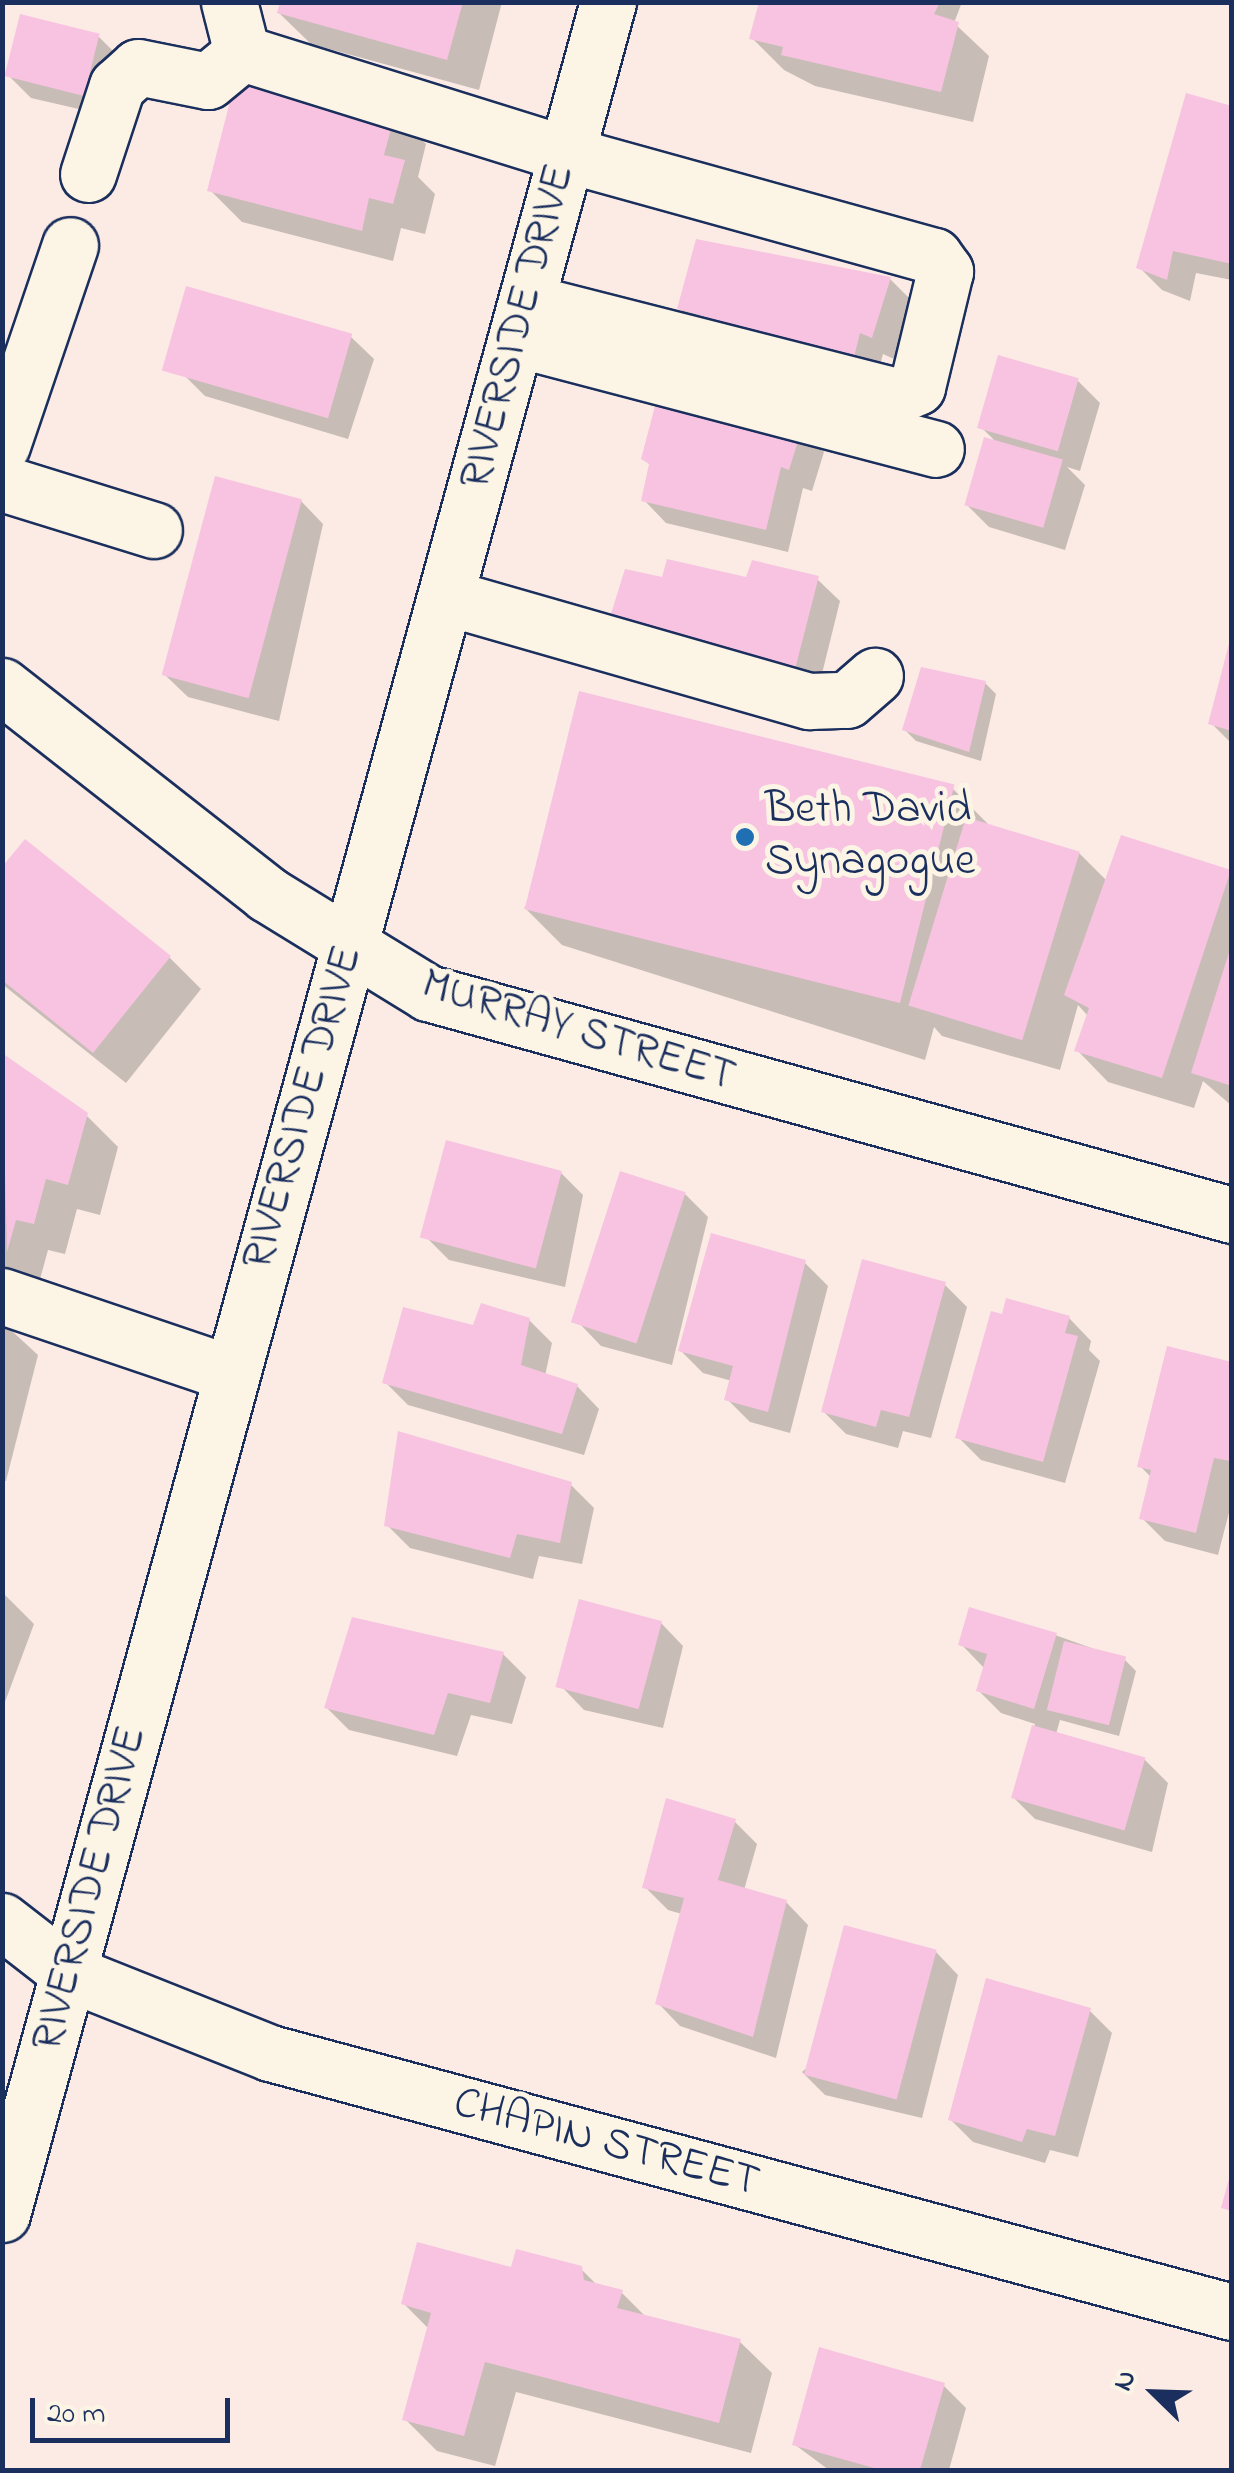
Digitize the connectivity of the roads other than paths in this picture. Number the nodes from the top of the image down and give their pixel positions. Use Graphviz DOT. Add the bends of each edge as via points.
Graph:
graph roads {
  1 [pos="608,2"];
  2 [pos="235,28"];
  3 [pos="566,154"];
  4 [pos="88,174"];
  5 [pos="70,245"];
  6 [pos="522,320"];
  7 [pos="2,445"];
  8 [pos="936,450"];
  9 [pos="2,482"];
  10 [pos="154,530"];
  11 [pos="446,597"];
  12 [pos="875,676"];
  13 [pos="2,686"];
  14 [pos="350,949"];
  15 [pos="1232,1215"];
  16 [pos="2,1296"];
  17 [pos="230,1373"];
  18 [pos="2,1921"];
  19 [pos="69,1972"];
  20 [pos="2,2214"];
  21 [pos="1232,2312"];
  1 -- 3 [label="street, RIVERSIDE DRIVE"];
  2 -- 3 [label="street"];
  2 -- 4 [label="street" via="208,81 138,67 117,86"];
  3 -- 6 [label="street, RIVERSIDE DRIVE"];
  3 -- 6 [label="street" via="934,256 944,271 917,387 896,396"];
  5 -- 7 [label="street"];
  6 -- 8 [label="street"];
  6 -- 11 [label="street, RIVERSIDE DRIVE"];
  9 -- 10 [label="street"];
  11 -- 12 [label="street" via="809,701 846,700"];
  11 -- 14 [label="street, RIVERSIDE DRIVE"];
  13 -- 14 [label="street, MURRAY STREET" via="267,894"];
  14 -- 15 [label="street, MURRAY STREET" via="428,993 534,1027"];
  14 -- 17 [label="street, RIVERSIDE DRIVE"];
  16 -- 17 [label="street"];
  17 -- 19 [label="street, RIVERSIDE DRIVE"];
  18 -- 19 [label="street, CHAPIN STREET"];
  19 -- 20 [label="street, RIVERSIDE DRIVE"];
  19 -- 21 [label="street, CHAPIN STREET" via="270,2053"];
}
